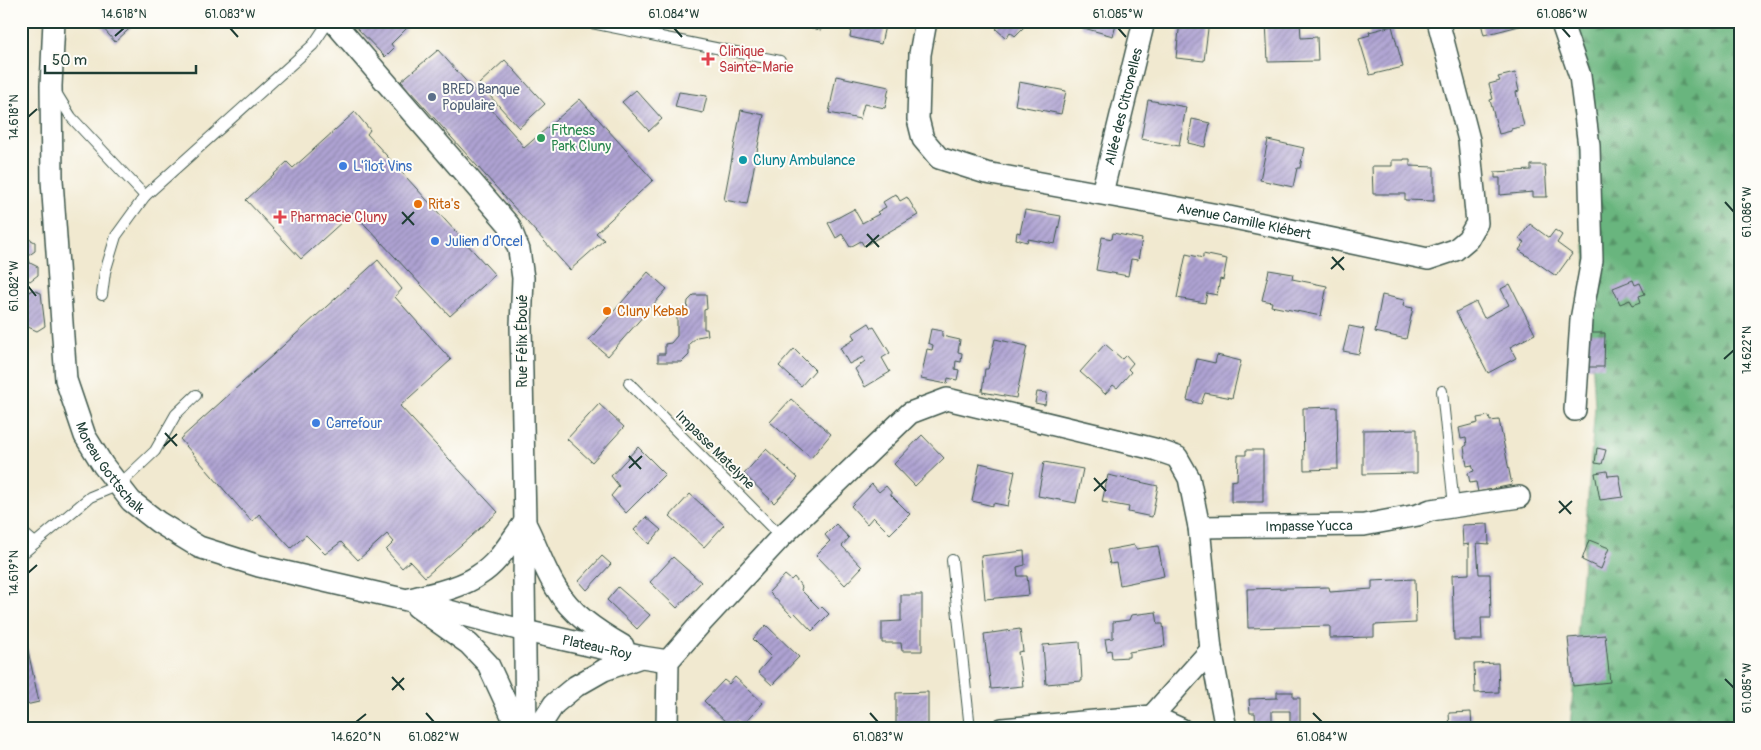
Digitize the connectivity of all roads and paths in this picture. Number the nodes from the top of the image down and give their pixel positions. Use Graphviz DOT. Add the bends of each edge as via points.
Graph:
graph roads {
  1 [pos="54,21"];
  2 [pos="329,21"];
  3 [pos="333,21"];
  4 [pos="582,21"];
  5 [pos="926,21"];
  6 [pos="1144,21"];
  7 [pos="1438,21"];
  8 [pos="1561,21"];
  9 [pos="780,61"];
  10 [pos="51,86"];
  11 [pos="1102,193"];
  12 [pos="145,196"];
  13 [pos="102,296"];
  14 [pos="629,383"];
  15 [pos="1442,391"];
  16 [pos="196,396"];
  17 [pos="1575,410"];
  18 [pos="119,485"];
  19 [pos="1519,497"];
  20 [pos="1454,506"];
  21 [pos="525,522"];
  22 [pos="1199,528"];
  23 [pos="21,531"];
  24 [pos="781,537"];
  25 [pos="36,543"];
  26 [pos="21,555"];
  27 [pos="952,560"];
  28 [pos="407,600"];
  29 [pos="526,630"];
  30 [pos="1211,650"];
  31 [pos="642,657"];
  32 [pos="668,661"];
  33 [pos="1152,716"];
  34 [pos="518,729"];
  35 [pos="526,729"];
  36 [pos="538,729"];
  37 [pos="667,729"];
  38 [pos="970,729"];
  39 [pos="1002,729"];
  40 [pos="1181,729"];
  41 [pos="1226,729"];
  1 -- 10 [label="street, Moreau Gottschalk"];
  2 -- 12 [label="lane" via="313,45"];
  3 -- 21 [label="street, Rue Félix Éboué" via="509,225 520,250"];
  4 -- 9 [label="lane"];
  5 -- 11 [label="street, Avenue Camille Klébert" via="920,54 918,119 923,139 939,158 986,173"];
  6 -- 11 [label="street, Allée des Citronelles"];
  7 -- 11 [label="street, Avenue Camille Klébert" via="1469,140 1477,223 1468,239 1455,250 1428,259"];
  8 -- 17 [label="street" via="1580,76 1589,146 1592,260 1581,320"];
  10 -- 12 [label="lane" via="71,117"];
  10 -- 18 [label="street, Moreau Gottschalk" via="52,180 66,380 85,436"];
  12 -- 13 [label="lane" via="116,236 105,272"];
  14 -- 24 [label="lane, Impasse Matelyne"];
  15 -- 20 [label="lane"];
  16 -- 18 [label="lane" via="176,414 155,451"];
  18 -- 25 [label="lane" via="90,497"];
  18 -- 28 [label="street, Moreau Gottschalk" via="131,501 199,548 259,566"];
  19 -- 20 [label="street, Impasse Yucca"];
  20 -- 22 [label="street, Impasse Yucca" via="1364,525"];
  21 -- 28 [label="street" via="496,561 479,575 454,588"];
  21 -- 29 [label="street, Rue Félix Éboué"];
  21 -- 31 [label="street" via="556,588 574,611 600,633"];
  22 -- 24 [label="street" via="1189,478 1176,458 1154,449 947,399 910,413"];
  22 -- 30 [label="street"];
  23 -- 25 [label="lane"];
  24 -- 32 [label="street"];
  25 -- 26 [label="lane"];
  27 -- 38 [label="lane"];
  28 -- 29 [label="street, Moreau Gottschalk"];
  28 -- 34 [label="street" via="469,644 488,664"];
  29 -- 31 [label="street, Plateau-Roy"];
  29 -- 35 [label="street, Rue Félix Éboué"];
  30 -- 33 [label="street"];
  30 -- 41 [label="street"];
  31 -- 32 [label="street, Plateau-Roy"];
  31 -- 36 [label="street" via="604,670 576,686 554,704"];
  32 -- 37 [label="street"];
  33 -- 39 [label="street"];
  33 -- 40 [label="street"];
}
